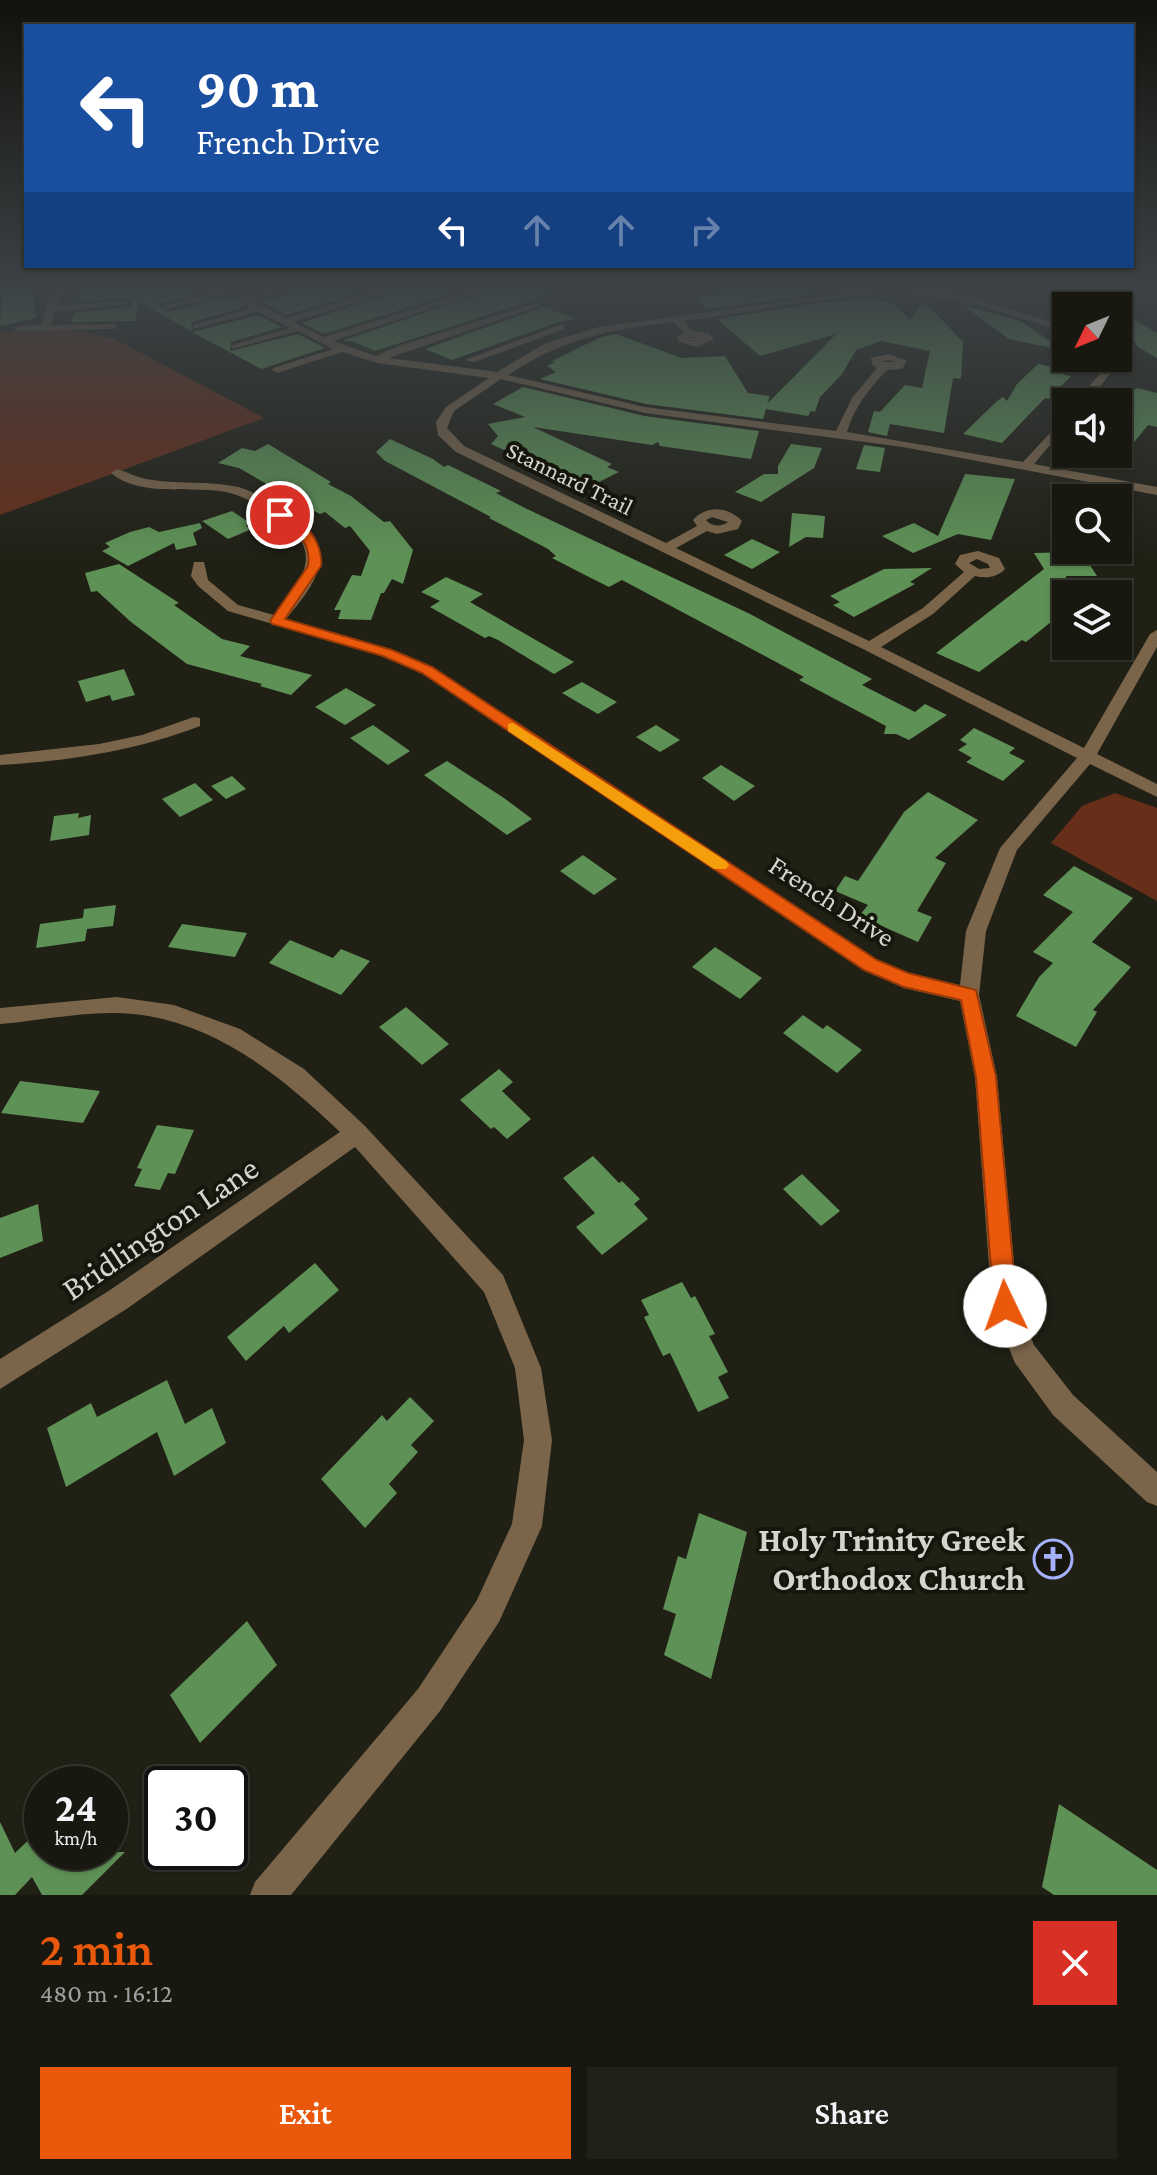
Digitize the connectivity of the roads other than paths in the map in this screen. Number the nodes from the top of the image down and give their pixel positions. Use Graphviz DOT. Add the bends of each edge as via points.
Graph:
graph roads {
  1 [pos="494,380"];
  2 [pos="519,380"];
  3 [pos="871,380"];
  4 [pos="840,435"];
  5 [pos="1052,436"];
  6 [pos="1027,465"];
  7 [pos="117,473"];
  8 [pos="1157,491"];
  9 [pos="705,527"];
  10 [pos="667,548"];
  11 [pos="199,565"];
  12 [pos="972,572"];
  13 [pos="277,621"];
  14 [pos="1157,634"];
  15 [pos="870,647"];
  16 [pos="194,722"];
  17 [pos="1088,756"];
  18 [pos="0,760"];
  19 [pos="1157,791"];
  20 [pos="969,995"];
  21 [pos="0,1016"];
  22 [pos="357,1133"];
  23 [pos="0,1375"];
  24 [pos="1157,1492"];
  25 [pos="268,1895"];
  1 -- 10 [label="street, Stannard Trail" via="445,414 441,429 451,443"];
  2 -- 4 [label="street" via="645,410"];
  3 -- 4 [label="street" via="854,399"];
  4 -- 6 [label="street"];
  5 -- 6 [label="street"];
  6 -- 8 [label="street"];
  7 -- 13 [label="street" via="153,484 237,491 303,529 315,546 314,566"];
  9 -- 10 [label="street"];
  10 -- 15 [label="street, Stannard Trail"];
  11 -- 13 [label="street, French Drive" via="198,576 218,598"];
  12 -- 15 [label="street" via="928,611"];
  13 -- 20 [label="street, French Drive" via="427,670 871,965 904,980"];
  14 -- 17 [label="street"];
  15 -- 17 [label="street, Stannard Trail"];
  16 -- 18 [label="street" via="129,744"];
  17 -- 19 [label="street, Stannard Trail"];
  17 -- 20 [label="street" via="1009,848 976,931"];
  20 -- 24 [label="street" via="986,1077 1005,1306 1024,1354 1063,1405"];
  21 -- 22 [label="street" via="117,1005 174,1013 232,1035 296,1076"];
  22 -- 23 [label="street, Bridlington Lane"];
  22 -- 25 [label="street" via="494,1284 528,1368 538,1440 527,1526 488,1611 429,1700"];
}
